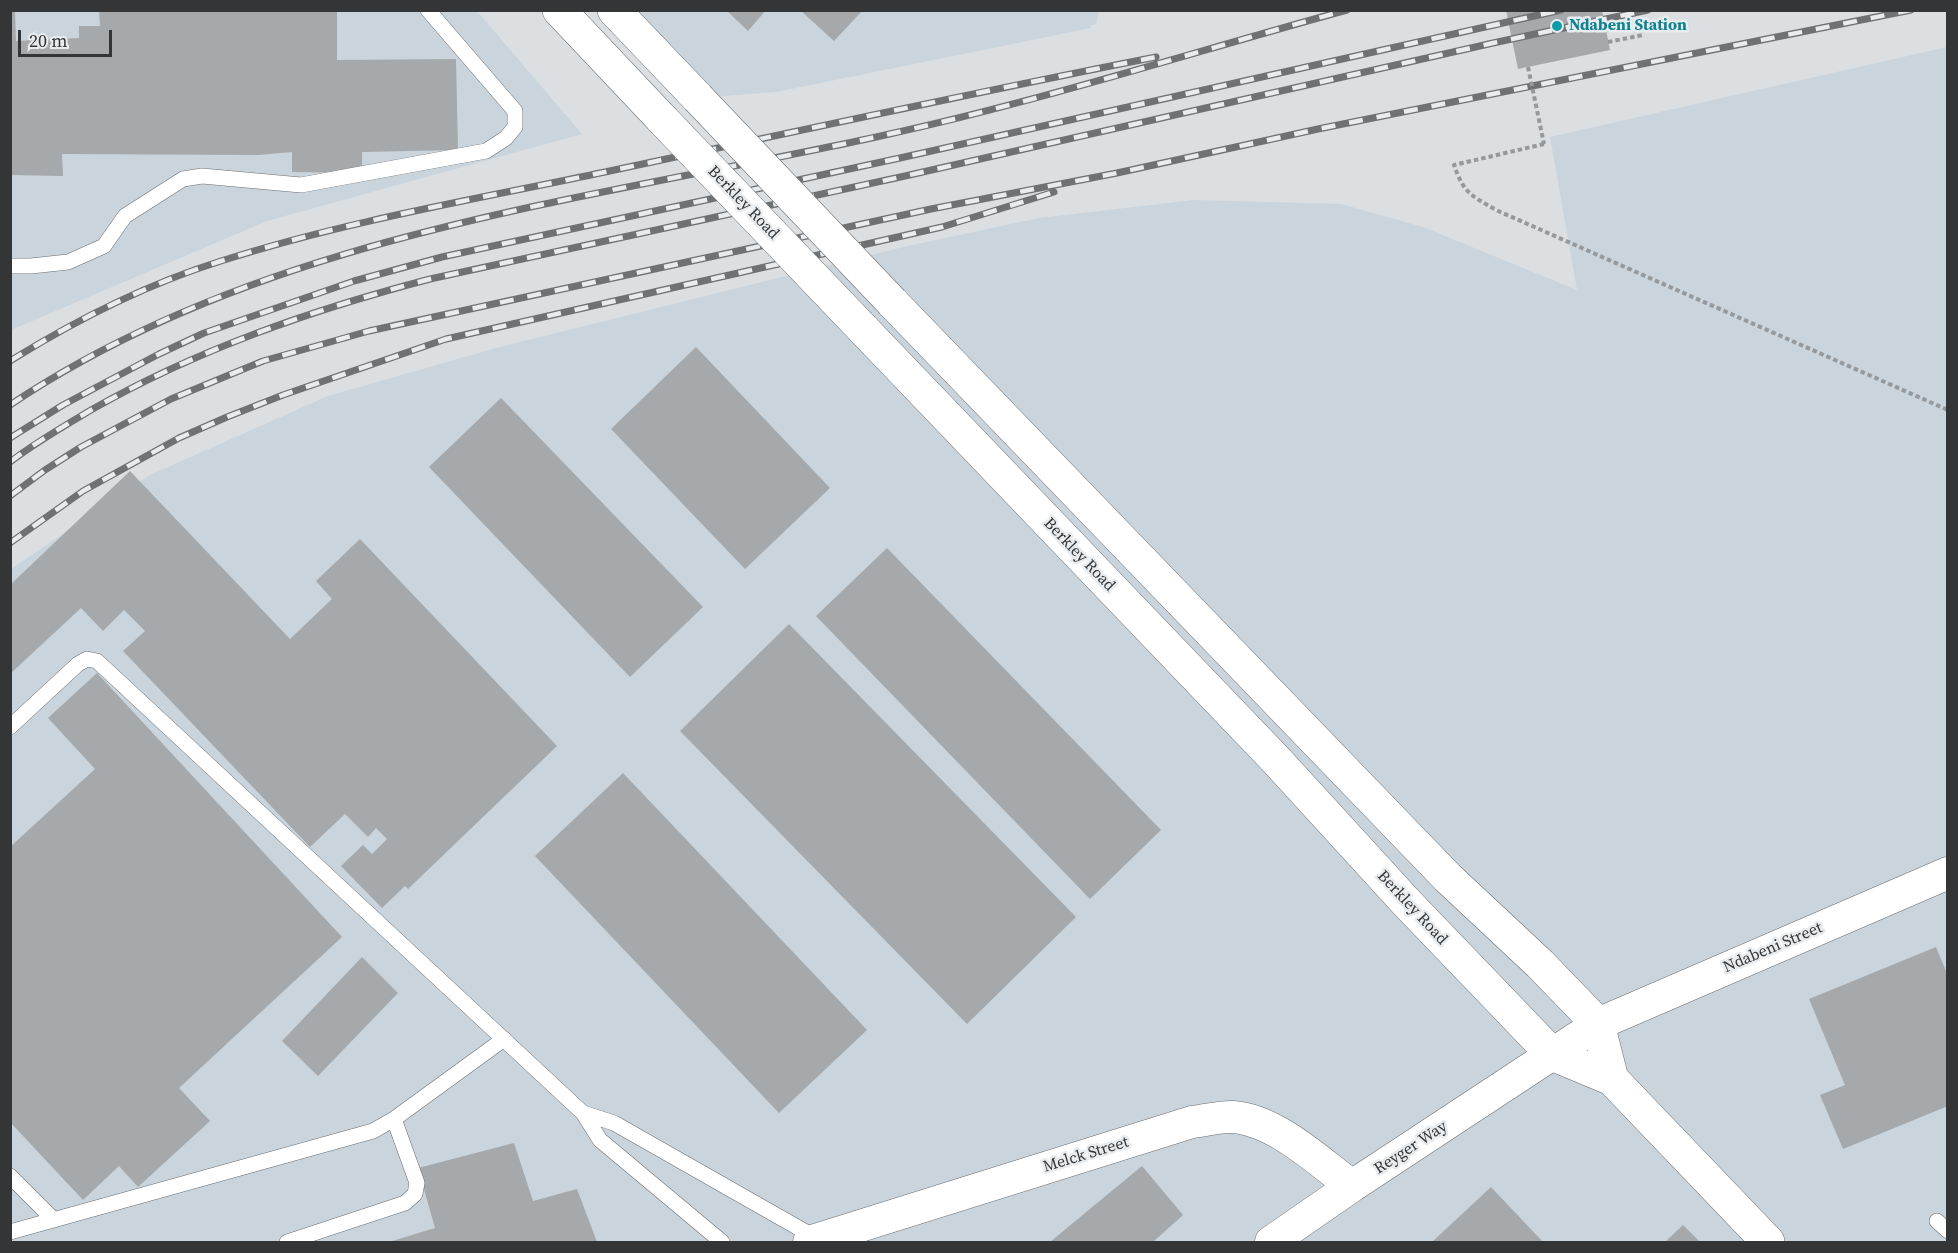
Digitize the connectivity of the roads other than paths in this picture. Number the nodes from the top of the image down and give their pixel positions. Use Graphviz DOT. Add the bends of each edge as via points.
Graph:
graph roads {
  1 [pos="428,10"];
  2 [pos="559,10"];
  3 [pos="614,10"];
  4 [pos="10,266"];
  5 [pos="10,727"];
  6 [pos="1307,732"];
  7 [pos="1278,762"];
  8 [pos="1947,873"];
  9 [pos="1598,1024"];
  10 [pos="504,1039"];
  11 [pos="1552,1054"];
  12 [pos="1612,1079"];
  13 [pos="583,1113"];
  14 [pos="394,1119"];
  15 [pos="10,1176"];
  16 [pos="1352,1186"];
  17 [pos="54,1220"];
  18 [pos="10,1232"];
  19 [pos="814,1241"];
  20 [pos="287,1242"];
  21 [pos="722,1242"];
  22 [pos="1271,1242"];
  23 [pos="1768,1242"];
  1 -- 4 [label="lane" via="515,111 515,127 486,151 301,186 202,176 183,179 125,216 104,246 68,262"];
  2 -- 7 [label="main road, Berkley Road, bridge"];
  3 -- 6 [label="main road, Berkley Road, bridge"];
  5 -- 10 [label="lane" via="78,664 87,659 97,661"];
  6 -- 7 [label="main road"];
  6 -- 9 [label="main road, Berkley Road" via="1448,878"];
  7 -- 11 [label="main road, Berkley Road"];
  8 -- 9 [label="street, Ndabeni Street"];
  9 -- 11 [label="street, Ndabeni Street"];
  9 -- 12 [label="main road, Berkley Road"];
  10 -- 13 [label="lane"];
  10 -- 14 [label="lane"];
  11 -- 12 [label="main road, Berkley Road"];
  11 -- 16 [label="street, Reyger Way"];
  12 -- 23 [label="main road, Berkley Road"];
  13 -- 19 [label="lane" via="614,1123"];
  13 -- 21 [label="lane" via="600,1140"];
  14 -- 17 [label="lane" via="373,1131"];
  14 -- 20 [label="lane" via="417,1183 415,1194 405,1203"];
  15 -- 17 [label="lane"];
  16 -- 19 [label="street, Melck Street" via="1289,1140 1263,1125 1233,1117 1192,1122"];
  16 -- 22 [label="street, Reyger Way"];
  17 -- 18 [label="lane"];
}
